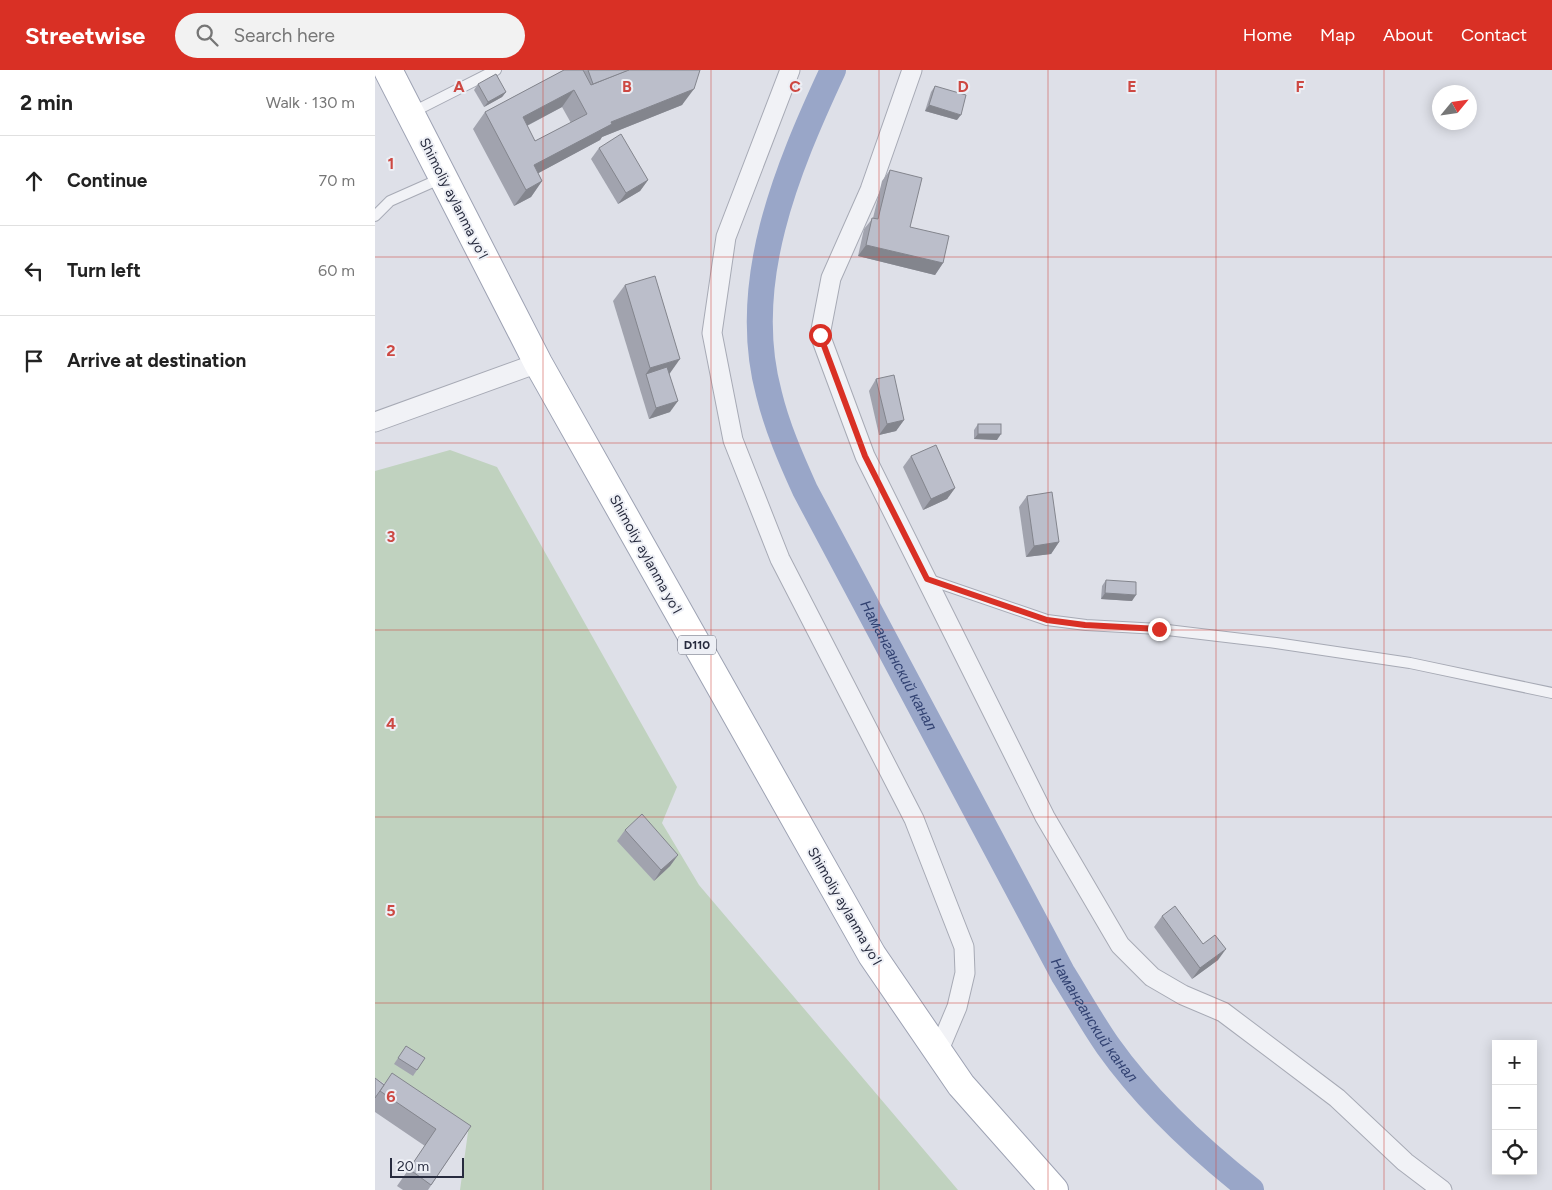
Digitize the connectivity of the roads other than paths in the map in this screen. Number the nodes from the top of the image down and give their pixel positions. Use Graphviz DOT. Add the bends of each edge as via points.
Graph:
graph roads {
  1 [pos="388,70"];
  2 [pos="496,70"];
  3 [pos="789,70"];
  4 [pos="912,70"];
  5 [pos="410,113"];
  6 [pos="443,177"];
  7 [pos="375,216"];
  8 [pos="538,363"];
  9 [pos="375,422"];
  10 [pos="927,579"];
  11 [pos="1552,693"];
  12 [pos="938,1052"];
  13 [pos="1055,1190"];
  14 [pos="1442,1190"];
  1 -- 5 [label="main road, Shimoliy aylanma yoʻl / D110"];
  2 -- 5 [label="lane"];
  3 -- 12 [label="street" via="726,237 712,333 733,440 780,559 914,819 964,947 965,973 957,1008"];
  4 -- 10 [label="street" via="870,190 831,278 820,335 865,456"];
  5 -- 6 [label="main road, Shimoliy aylanma yoʻl / D110"];
  6 -- 7 [label="lane" via="390,201"];
  6 -- 8 [label="main road, Shimoliy aylanma yoʻl / D110"];
  8 -- 9 [label="street"];
  8 -- 12 [label="main road, Shimoliy aylanma yoʻl / D110" via="872,955"];
  10 -- 11 [label="lane" via="1047,620 1276,643 1410,663"];
  10 -- 14 [label="street" via="1045,817 1120,945 1152,978 1183,996 1223,1012 1330,1092 1405,1162"];
  12 -- 13 [label="main road, Shimoliy aylanma yoʻl / D110" via="961,1085"];
}
